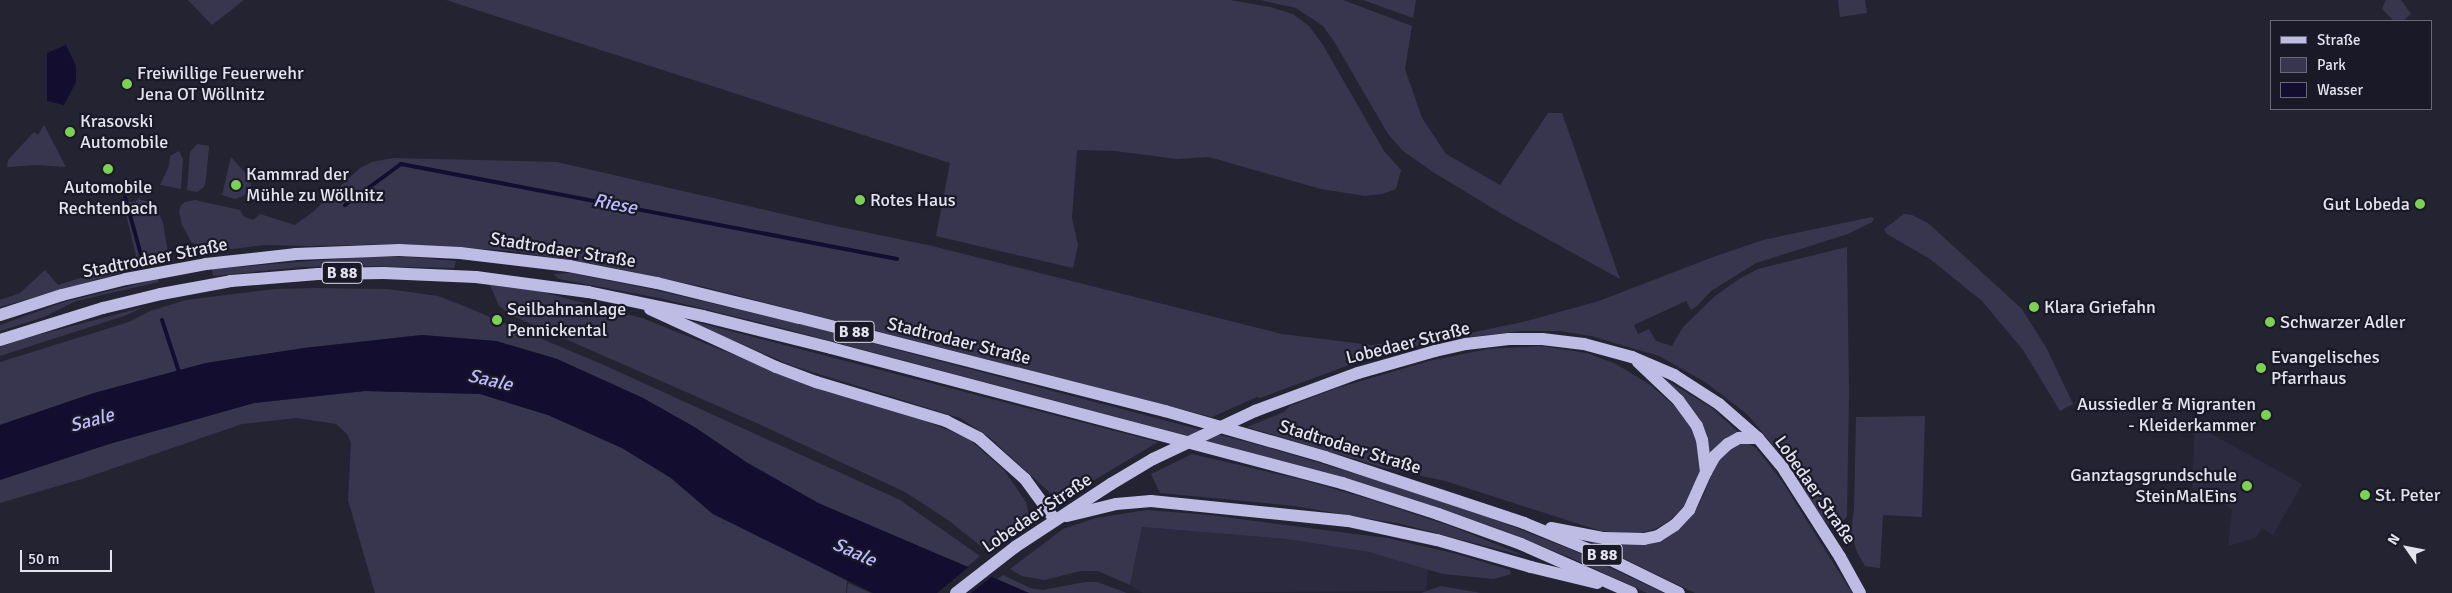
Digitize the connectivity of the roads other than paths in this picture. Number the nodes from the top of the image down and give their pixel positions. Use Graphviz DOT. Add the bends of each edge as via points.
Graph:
graph roads {
  1 [pos="630,300"];
  2 [pos="0,316"];
  3 [pos="0,340"];
  4 [pos="1632,357"];
  5 [pos="1758,438"];
  6 [pos="1706,472"];
  7 [pos="1055,520"];
  8 [pos="1524,523"];
  9 [pos="1629,592"];
  10 [pos="956,593"];
  11 [pos="1679,593"];
  12 [pos="1860,593"];
  1 -- 3 [label="main road, Stadtrodaer Straße / B 88" via="476,277 318,274 231,281 170,292 103,308"];
  1 -- 7 [label="main road" via="776,367 946,421 979,438 1025,479"];
  1 -- 9 [label="main road, Stadtrodaer Straße / B 88" via="831,348 1342,483 1512,541"];
  2 -- 8 [label="main road, Stadtrodaer Straße / B 88" via="62,295 135,277 206,264 296,254 399,250 532,260 693,292 1165,412 1325,456"];
  4 -- 5 [label="main road, Lobedaer Straße" via="1697,388"];
  4 -- 6 [label="main road" via="1678,400 1697,426"];
  4 -- 7 [label="main road, Lobedaer Straße" via="1584,344 1548,339 1509,339 1466,344 1358,373 1255,411 1153,459"];
  5 -- 6 [label="main road" via="1739,438 1728,444 1715,456"];
  5 -- 12 [label="main road, Lobedaer Straße" via="1781,466"];
  6 -- 8 [label="main road" via="1690,510 1658,536 1629,541"];
  7 -- 9 [label="main road" via="1116,504 1150,500 1348,521 1437,540"];
  7 -- 10 [label="main road, Lobedaer Straße"];
  8 -- 11 [label="main road, Stadtrodaer Straße / B 88" via="1597,553"];
}
